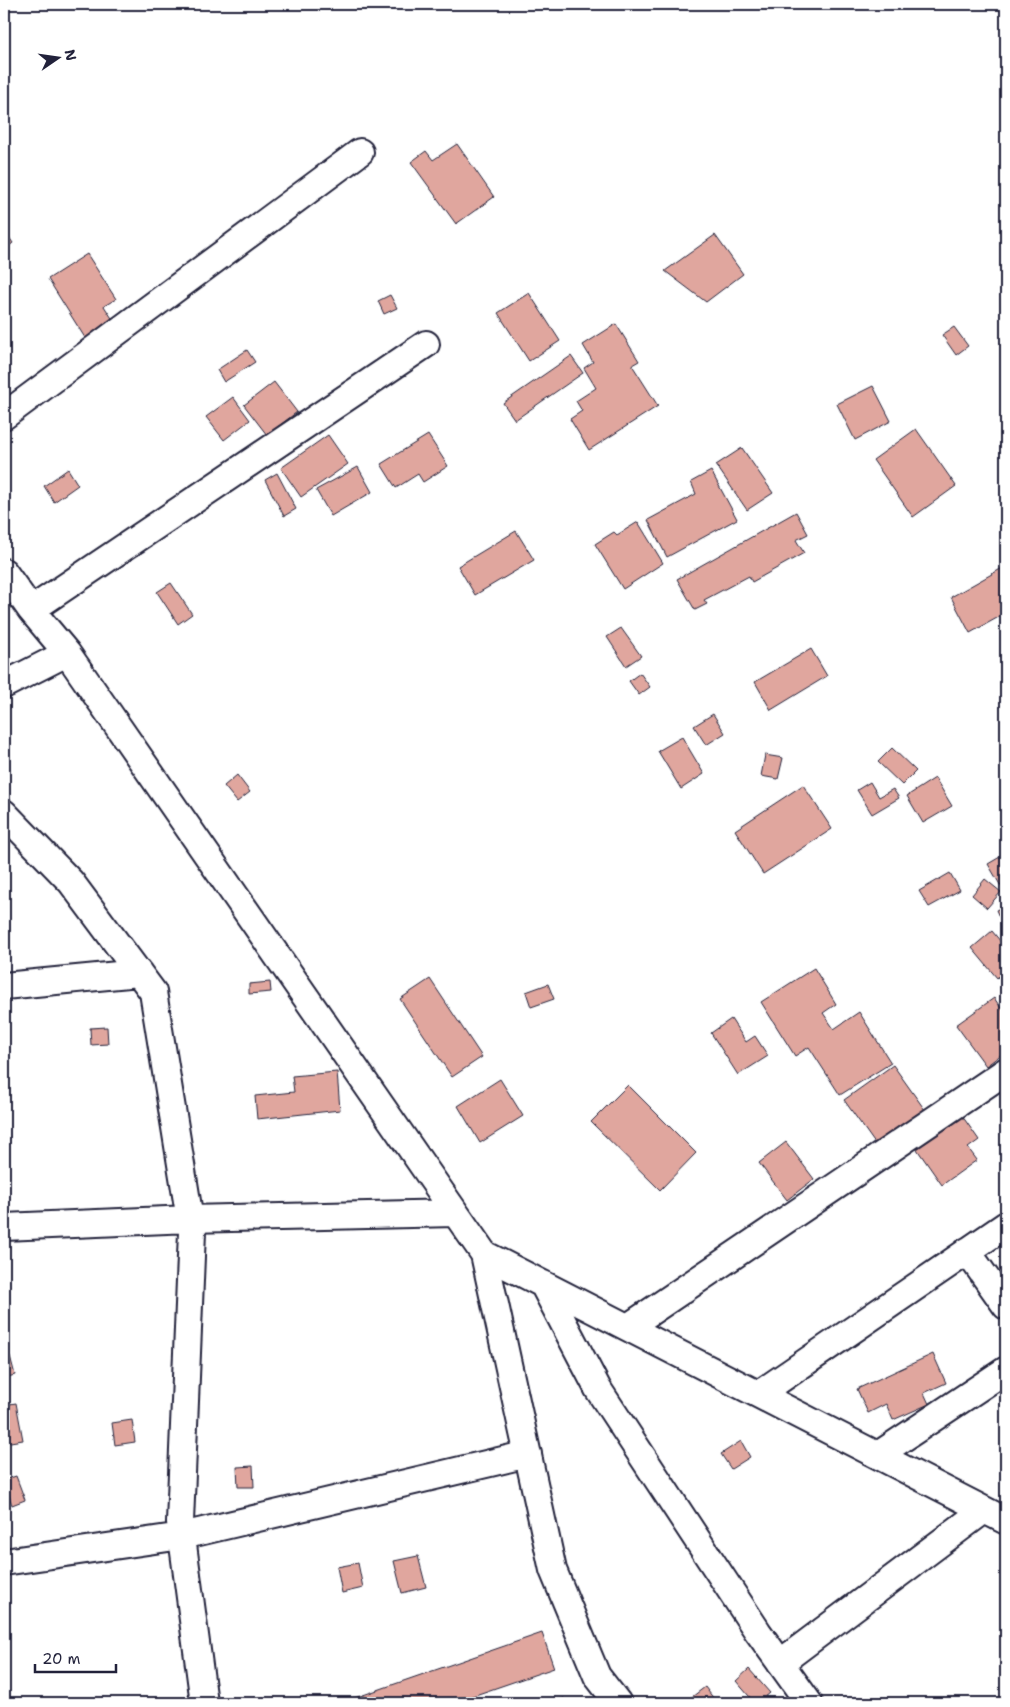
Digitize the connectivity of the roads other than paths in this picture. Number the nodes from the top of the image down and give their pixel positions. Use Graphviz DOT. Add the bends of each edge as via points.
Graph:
graph roads {
  1 [pos="360,152"];
  2 [pos="426,344"];
  3 [pos="4,416"];
  4 [pos="4,572"];
  5 [pos="31,610"];
  6 [pos="67,653"];
  7 [pos="4,685"];
  8 [pos="4,813"];
  9 [pos="139,973"];
  10 [pos="4,986"];
  11 [pos="1006,1071"];
  12 [pos="455,1214"];
  13 [pos="190,1219"];
  14 [pos="1006,1224"];
  15 [pos="4,1227"];
  16 [pos="967,1251"];
  17 [pos="484,1254"];
  18 [pos="543,1284"];
  19 [pos="1006,1306"];
  20 [pos="628,1327"];
  21 [pos="1006,1370"];
  22 [pos="760,1394"];
  23 [pos="528,1454"];
  24 [pos="878,1455"];
  25 [pos="995,1515"];
  26 [pos="182,1536"];
  27 [pos="4,1562"];
  28 [pos="780,1663"];
  29 [pos="204,1703"];
  30 [pos="618,1703"];
  31 [pos="809,1703"];
  1 -- 3 [label="street"];
  2 -- 5 [label="street"];
  4 -- 5 [label="street"];
  5 -- 6 [label="street"];
  6 -- 7 [label="street"];
  6 -- 12 [label="street"];
  8 -- 9 [label="street" via="71,882"];
  9 -- 10 [label="street"];
  9 -- 13 [label="street" via="153,992"];
  11 -- 20 [label="street"];
  12 -- 13 [label="street"];
  12 -- 17 [label="street"];
  13 -- 15 [label="street"];
  13 -- 26 [label="street"];
  14 -- 16 [label="street"];
  16 -- 19 [label="street"];
  16 -- 22 [label="street"];
  17 -- 18 [label="street"];
  17 -- 23 [label="street"];
  18 -- 20 [label="street"];
  18 -- 28 [label="street" via="598,1390"];
  20 -- 22 [label="street"];
  21 -- 24 [label="street"];
  22 -- 24 [label="street"];
  23 -- 26 [label="street"];
  23 -- 30 [label="street" via="554,1570 597,1676"];
  24 -- 25 [label="street"];
  25 -- 28 [label="street"];
  26 -- 27 [label="street"];
  26 -- 29 [label="street"];
  28 -- 31 [label="street"];
}
